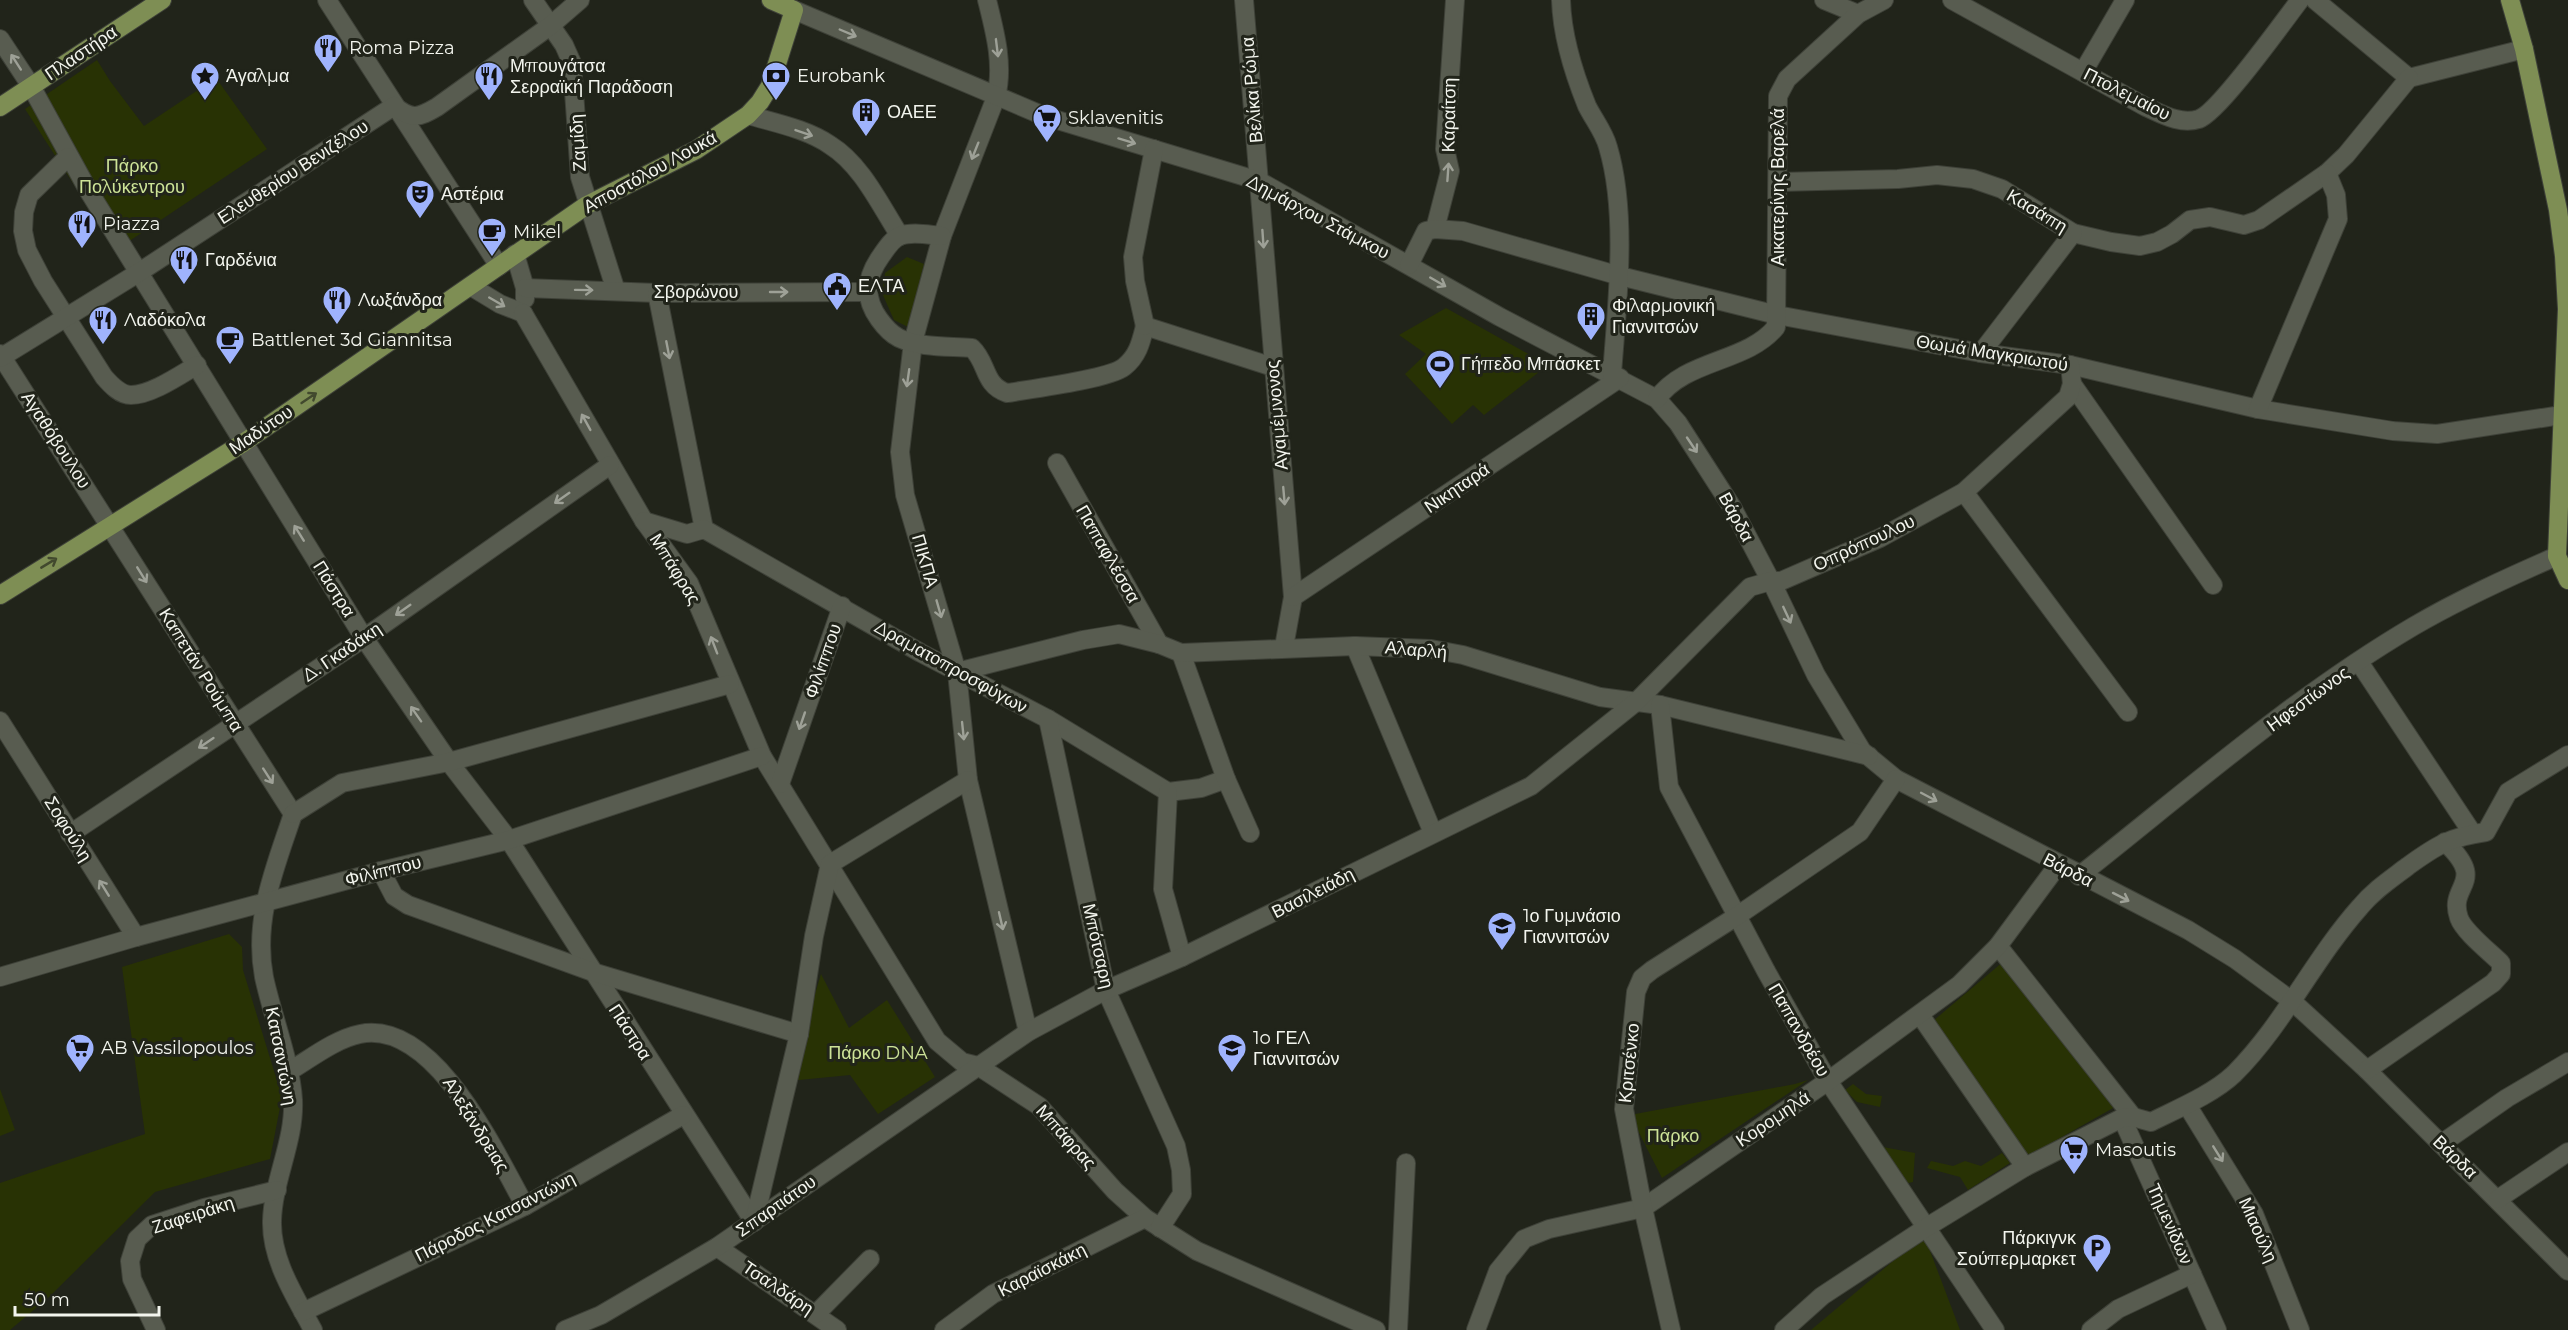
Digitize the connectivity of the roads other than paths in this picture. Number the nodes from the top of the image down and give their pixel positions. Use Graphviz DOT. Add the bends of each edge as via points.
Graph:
graph roads {
  1 [pos="162,0"];
  2 [pos="327,0"];
  3 [pos="533,0"];
  4 [pos="580,0"];
  5 [pos="771,0"];
  6 [pos="987,0"];
  7 [pos="1245,0"];
  8 [pos="1455,0"];
  9 [pos="1561,0"];
  10 [pos="1824,0"];
  11 [pos="1884,0"];
  12 [pos="1952,0"];
  13 [pos="2125,0"];
  14 [pos="2300,0"];
  15 [pos="2510,0"];
  16 [pos="2318,1"];
  17 [pos="794,10"];
  18 [pos="1858,14"];
  19 [pos="550,26"];
  20 [pos="0,39"];
  21 [pos="2524,49"];
  22 [pos="2084,72"];
  23 [pos="2409,78"];
  24 [pos="31,86"];
  25 [pos="996,97"];
  26 [pos="394,106"];
  27 [pos="0,107"];
  28 [pos="748,115"];
  29 [pos="1154,149"];
  30 [pos="68,157"];
  31 [pos="2327,173"];
  32 [pos="1259,181"];
  33 [pos="1779,182"];
  34 [pos="587,205"];
  35 [pos="2563,206"];
  36 [pos="1430,230"];
  37 [pos="2073,233"];
  38 [pos="900,236"];
  39 [pos="942,236"];
  40 [pos="515,254"];
  41 [pos="500,266"];
  42 [pos="1410,266"];
  43 [pos="138,273"];
  44 [pos="1620,276"];
  45 [pos="472,287"];
  46 [pos="525,288"];
  47 [pos="616,291"];
  48 [pos="867,292"];
  49 [pos="657,293"];
  50 [pos="523,313"];
  51 [pos="1777,315"];
  52 [pos="67,316"];
  53 [pos="1145,326"];
  54 [pos="913,342"];
  55 [pos="1982,353"];
  56 [pos="1,357"];
  57 [pos="197,365"];
  58 [pos="1273,367"];
  59 [pos="2071,375"];
  60 [pos="1620,378"];
  61 [pos="1657,399"];
  62 [pos="2258,409"];
  63 [pos="2566,414"];
  64 [pos="243,443"];
  65 [pos="1057,463"];
  66 [pos="610,465"];
  67 [pos="1964,492"];
  68 [pos="644,521"];
  69 [pos="111,526"];
  70 [pos="704,529"];
  71 [pos="2558,556"];
  72 [pos="2568,580"];
  73 [pos="1771,581"];
  74 [pos="2213,585"];
  75 [pos="0,595"];
  76 [pos="1293,597"];
  77 [pos="842,606"];
  78 [pos="363,638"];
  79 [pos="1159,644"];
  80 [pos="1355,646"];
  81 [pos="1284,647"];
  82 [pos="1180,653"];
  83 [pos="2359,662"];
  84 [pos="957,672"];
  85 [pos="730,684"];
  86 [pos="1636,702"];
  87 [pos="1660,705"];
  88 [pos="2128,711"];
  89 [pos="1048,720"];
  90 [pos="0,721"];
  91 [pos="234,724"];
  92 [pos="762,756"];
  93 [pos="1869,756"];
  94 [pos="2568,756"];
  95 [pos="449,762"];
  96 [pos="1226,779"];
  97 [pos="1896,779"];
  98 [pos="968,780"];
  99 [pos="780,784"];
  100 [pos="1168,792"];
  101 [pos="293,814"];
  102 [pos="1250,833"];
  103 [pos="1433,833"];
  104 [pos="70,834"];
  105 [pos="2473,834"];
  106 [pos="509,840"];
  107 [pos="2445,842"];
  108 [pos="830,864"];
  109 [pos="2058,865"];
  110 [pos="381,871"];
  111 [pos="2079,876"];
  112 [pos="264,903"];
  113 [pos="1737,916"];
  114 [pos="136,937"];
  115 [pos="1998,946"];
  116 [pos="1182,957"];
  117 [pos="593,972"];
  118 [pos="0,977"];
  119 [pos="1106,990"];
  120 [pos="2292,1001"];
  121 [pos="1920,1015"];
  122 [pos="1028,1032"];
  123 [pos="799,1034"];
  124 [pos="2568,1062"];
  125 [pos="978,1066"];
  126 [pos="2367,1070"];
  127 [pos="288,1072"];
  128 [pos="1828,1081"];
  129 [pos="2187,1105"];
  130 [pos="683,1114"];
  131 [pos="2128,1117"];
  132 [pos="2441,1144"];
  133 [pos="2568,1152"];
  134 [pos="1406,1163"];
  135 [pos="2025,1167"];
  136 [pos="277,1190"];
  137 [pos="2498,1199"];
  138 [pos="525,1206"];
  139 [pos="1643,1208"];
  140 [pos="754,1222"];
  141 [pos="1153,1223"];
  142 [pos="1927,1227"];
  143 [pos="717,1247"];
  144 [pos="870,1259"];
  145 [pos="2568,1271"];
  146 [pos="2192,1274"];
  147 [pos="303,1311"];
  148 [pos="816,1314"];
  149 [pos="604,1322"];
  150 [pos="156,1330"];
  151 [pos="313,1330"];
  152 [pos="565,1330"];
  153 [pos="837,1330"];
  154 [pos="944,1330"];
  155 [pos="1376,1330"];
  156 [pos="1398,1330"];
  157 [pos="1476,1330"];
  158 [pos="1671,1330"];
  159 [pos="1784,1330"];
  160 [pos="1995,1330"];
  161 [pos="2091,1330"];
  162 [pos="2217,1330"];
  163 [pos="2300,1330"];
  1 -- 24 [label="main road, Πλαστήρα"];
  2 -- 26 [label="street"];
  3 -- 19 [label="street, Ζαμίδη"];
  4 -- 19 [label="street"];
  5 -- 17 [label="main road"];
  6 -- 25 [label="street, ΠΙΚΠΑ, one-way" via="999,63"];
  7 -- 32 [label="street, Βελίκα Ρώμα"];
  36 -- 8 [label="street, Καραίτση, one-way" via="1450,171 1445,149"];
  9 -- 44 [label="street" via="1578,80 1611,158 1617,191"];
  10 -- 18 [label="street"];
  11 -- 18 [label="street, Αικατερίνης Βαρελά"];
  12 -- 22 [label="street, Πτολεμαίου"];
  13 -- 22 [label="street"];
  14 -- 22 [label="street, Πτολεμαίου" via="2220,102 2200,118 2174,119"];
  15 -- 21 [label="main road"];
  16 -- 23 [label="street"];
  17 -- 25 [label="street, Δημάρχου Στάμκου, one-way"];
  17 -- 28 [label="main road, Αποστόλου Λουκά" via="770,86"];
  18 -- 33 [label="street, Αικατερίνης Βαρελά" via="1780,89"];
  19 -- 26 [label="street" via="423,115 407,116"];
  19 -- 34 [label="street, Ζαμίδη" via="572,63 580,177"];
  24 -- 20 [label="street, Πάστρα, one-way"];
  21 -- 23 [label="street"];
  21 -- 35 [label="main road"];
  23 -- 31 [label="street, Κασάπη"];
  24 -- 27 [label="main road, Πλαστήρα"];
  24 -- 30 [label="street, Πάστρα"];
  25 -- 29 [label="street, Δημάρχου Στάμκου, one-way" via="1044,116"];
  25 -- 39 [label="street, ΠΙΚΠΑ, one-way"];
  26 -- 41 [label="street"];
  26 -- 43 [label="street, Ελευθερίου Βενιζέλου"];
  28 -- 34 [label="main road, Αποστόλου Λουκά" via="696,150"];
  28 -- 38 [label="street, one-way" via="811,135 843,154"];
  29 -- 32 [label="street, Δημάρχου Στάμκου"];
  29 -- 53 [label="street" via="1133,256"];
  30 -- 43 [label="street, Πάστρα"];
  30 -- 52 [label="street" via="29,195 23,231 27,250 43,281"];
  31 -- 37 [label="street, Κασάπη" via="2251,224 2210,217 2190,220 2157,242 2140,246"];
  31 -- 62 [label="street" via="2336,195 2337,219"];
  32 -- 42 [label="street, Δημάρχου Στάμκου"];
  32 -- 58 [label="street, Αγαμέμνονος, one-way"];
  33 -- 37 [label="street, Κασάπη" via="1937,175 1973,179 2002,189"];
  33 -- 51 [label="street, Αικατερίνης Βαρελά"];
  34 -- 40 [label="main road, Αποστόλου Λουκά"];
  34 -- 47 [label="street, Ζαμίδη"];
  35 -- 63 [label="main road"];
  36 -- 42 [label="street, Καραίτση"];
  36 -- 44 [label="street, Θωμά Μαγκριωτού" via="1463,231"];
  37 -- 55 [label="street"];
  38 -- 39 [label="street"];
  38 -- 48 [label="street" via="874,266"];
  39 -- 54 [label="street, ΠΙΚΠΑ"];
  40 -- 41 [label="main road, Μαδύτου"];
  40 -- 46 [label="street"];
  41 -- 45 [label="main road, Μαδύτου"];
  42 -- 60 [label="street, Δημάρχου Στάμκου, one-way"];
  43 -- 52 [label="street, Ελευθερίου Βενιζέλου"];
  43 -- 57 [label="street, Πάστρα"];
  44 -- 51 [label="street, Θωμά Μαγκριωτού"];
  44 -- 60 [label="street" via="1612,374"];
  45 -- 50 [label="street, one-way"];
  64 -- 45 [label="main road, Μαδύτου, one-way"];
  46 -- 47 [label="street, Σβορώνου, one-way"];
  46 -- 50 [label="street"];
  47 -- 49 [label="street, Σβορώνου"];
  49 -- 48 [label="street, Σβορώνου, one-way"];
  48 -- 54 [label="street" via="884,325 897,337"];
  49 -- 70 [label="street, one-way"];
  66 -- 50 [label="street, Μπάφρας, one-way"];
  51 -- 55 [label="street, Θωμά Μαγκριωτού"];
  51 -- 61 [label="street" via="1776,327 1762,340 1673,380"];
  52 -- 56 [label="street, Ελευθερίου Βενιζέλου"];
  52 -- 57 [label="street" via="104,377 117,390 131,395 155,388"];
  53 -- 54 [label="street" via="1139,349 1113,373 1006,393 992,385 972,348"];
  53 -- 58 [label="street"];
  54 -- 84 [label="street, ΠΙΚΠΑ, one-way" via="900,452 905,495"];
  55 -- 59 [label="street, Θωμά Μαγκριωτού"];
  56 -- 69 [label="street, Αγαθόβουλου"];
  57 -- 64 [label="street, Πάστρα"];
  58 -- 76 [label="street, Αγαμέμνονος, one-way"];
  59 -- 62 [label="street, Θωμά Μαγκριωτού"];
  59 -- 67 [label="street, Οπρόπουλου" via="2068,397"];
  59 -- 74 [label="street"];
  60 -- 61 [label="street, Δημάρχου Στάμκου"];
  60 -- 76 [label="street, Νικηταρά"];
  61 -- 73 [label="street, Βάρδα, one-way" via="1709,470"];
  62 -- 63 [label="street, Θωμά Μαγκριωτού" via="2393,431 2437,434"];
  63 -- 71 [label="main road"];
  64 -- 69 [label="main road, Μαδύτου"];
  78 -- 64 [label="street, Πάστρα, one-way"];
  65 -- 79 [label="street, Παπαφλέσσα"];
  66 -- 68 [label="street, Μπάφρας"];
  66 -- 78 [label="street, Δ. Γκαδάκη, one-way"];
  67 -- 73 [label="street, Οπρόπουλου" via="1880,538 1781,581"];
  67 -- 88 [label="street"];
  68 -- 70 [label="street" via="687,534"];
  85 -- 68 [label="street, Μπάφρας, one-way" via="696,597"];
  75 -- 69 [label="main road, Μαδύτου, one-way"];
  69 -- 91 [label="street, Καπετάν Ρούμπα, one-way"];
  70 -- 77 [label="street, Δραματοπροσφύγων"];
  71 -- 72 [label="main road"];
  71 -- 83 [label="street, Ηφεστίωνος" via="2416,625"];
  73 -- 86 [label="street, Οπρόπουλου" via="1750,587"];
  73 -- 93 [label="street, Βάρδα, one-way" via="1816,675 1862,751"];
  76 -- 81 [label="street, Αγαμέμνονος"];
  77 -- 84 [label="street, Δραματοπροσφύγων"];
  77 -- 99 [label="street, Φιλίππου, one-way"];
  78 -- 91 [label="street, Δ. Γκαδάκη"];
  95 -- 78 [label="street, Πάστρα, one-way"];
  79 -- 82 [label="street, Αλαρλή"];
  79 -- 84 [label="street, Αλαρλή" via="1119,634"];
  80 -- 81 [label="street, Αλαρλή"];
  80 -- 86 [label="street, Αλαρλή" via="1463,655 1600,697"];
  80 -- 103 [label="street"];
  81 -- 82 [label="street, Αλαρλή"];
  82 -- 96 [label="street"];
  83 -- 105 [label="street"];
  83 -- 111 [label="street, Ηφεστίωνος" via="2297,705"];
  84 -- 89 [label="street, Δραματοπροσφύγων"];
  84 -- 98 [label="street, ΠΙΚΠΑ, one-way"];
  85 -- 92 [label="street, Μπάφρας"];
  85 -- 95 [label="street"];
  86 -- 87 [label="street, Αλαρλή"];
  86 -- 103 [label="street, Βασιλειάδη" via="1531,786"];
  87 -- 93 [label="street, Αλαρλή"];
  87 -- 113 [label="street, Παπανδρέου" via="1669,788"];
  89 -- 100 [label="street, Δραματοπροσφύγων"];
  89 -- 119 [label="street, Μπότσαρη"];
  90 -- 104 [label="street, Σοφούλη"];
  91 -- 101 [label="street, Καπετάν Ρούμπα, one-way"];
  91 -- 104 [label="street, Δ. Γκαδάκη, one-way"];
  92 -- 99 [label="street, Μπάφρας"];
  92 -- 106 [label="street, Φιλίππου"];
  93 -- 97 [label="street, Βάρδα"];
  94 -- 105 [label="street" via="2508,792 2486,832"];
  95 -- 101 [label="street" via="342,783"];
  95 -- 106 [label="street, Πάστρα"];
  96 -- 100 [label="street" via="1201,788"];
  96 -- 102 [label="street"];
  97 -- 109 [label="street, Βάρδα, one-way"];
  97 -- 113 [label="street, Κριτσένκο" via="1860,832"];
  98 -- 108 [label="street"];
  98 -- 122 [label="street, ΠΙΚΠΑ, one-way"];
  99 -- 108 [label="street, Μπάφρας"];
  100 -- 116 [label="street" via="1163,889"];
  101 -- 112 [label="street, Κατσαντώνη"];
  103 -- 116 [label="street, Βασιλειάδη"];
  114 -- 104 [label="street, Σοφούλη, one-way"];
  105 -- 107 [label="street"];
  106 -- 110 [label="street, Φιλίππου"];
  106 -- 117 [label="street, Πάστρα"];
  107 -- 120 [label="street" via="2387,880 2360,907"];
  107 -- 126 [label="street" via="2465,865 2466,878 2457,905 2460,921 2501,963 2501,974"];
  108 -- 123 [label="street"];
  108 -- 125 [label="street, Μπάφρας" via="937,1041 962,1062"];
  109 -- 111 [label="street, Βάρδα"];
  109 -- 115 [label="street, Κορομηλά"];
  110 -- 112 [label="street, Φιλίππου"];
  110 -- 117 [label="street" via="400,901"];
  111 -- 120 [label="street, Βάρδα, one-way" via="2188,930"];
  112 -- 114 [label="street, Φιλίππου"];
  112 -- 127 [label="street, Κατσαντώνη" via="261,957"];
  113 -- 128 [label="street, Παπανδρέου"];
  113 -- 139 [label="street, Κριτσένκο" via="1652,970 1642,978 1636,992 1624,1109"];
  114 -- 118 [label="street, Φιλίππου"];
  115 -- 121 [label="street, Κορομηλά" via="1959,985"];
  115 -- 131 [label="street, Τημενίδων"];
  116 -- 119 [label="street, Βασιλειάδη"];
  117 -- 123 [label="street"];
  117 -- 130 [label="street, Πάστρα"];
  119 -- 122 [label="street, Βασιλειάδη"];
  119 -- 141 [label="street, Μπότσαρη" via="1176,1146 1181,1170 1182,1194"];
  120 -- 126 [label="street, Βάρδα"];
  120 -- 129 [label="street" via="2270,1034 2232,1076"];
  121 -- 128 [label="street, Κορομηλά"];
  121 -- 135 [label="street"];
  122 -- 125 [label="street, Βασιλειάδη"];
  123 -- 140 [label="street"];
  124 -- 132 [label="street"];
  125 -- 140 [label="street, Σπαρτιάτου"];
  125 -- 141 [label="street, Μπάφρας" via="1039,1106 1114,1191"];
  126 -- 132 [label="street, Βάρδα"];
  127 -- 136 [label="street, Κατσαντώνη" via="293,1118"];
  127 -- 138 [label="street, Αλεξάνδρειας" via="345,1039 363,1034 381,1034 415,1048 449,1079"];
  128 -- 139 [label="street, Κορομηλά"];
  128 -- 142 [label="street, Παπανδρέου"];
  129 -- 131 [label="street" via="2151,1122"];
  129 -- 163 [label="street, Μιαούλη, one-way" via="2254,1214"];
  130 -- 138 [label="street, Πάροδος Κατσαντώνη"];
  130 -- 140 [label="street, Πάστρα"];
  131 -- 135 [label="street"];
  131 -- 146 [label="street, Τημενίδων"];
  132 -- 137 [label="street, Βάρδα"];
  133 -- 137 [label="street"];
  134 -- 156 [label="street"];
  135 -- 142 [label="street"];
  136 -- 147 [label="street, Κατσαντώνη" via="272,1219 276,1252"];
  136 -- 150 [label="street, Ζαφειράκη" via="152,1225 137,1239 130,1261 132,1279"];
  137 -- 145 [label="street, Βάρδα"];
  138 -- 147 [label="street, Πάροδος Κατσαντώνη"];
  139 -- 157 [label="street, Κορομηλά" via="1524,1239 1498,1271"];
  139 -- 158 [label="street, Κριτσένκο"];
  140 -- 143 [label="street, Σπαρτιάτου"];
  141 -- 154 [label="street, Καραϊσκάκη" via="993,1294"];
  141 -- 155 [label="street, Μπάφρας" via="1197,1251"];
  142 -- 159 [label="street" via="1822,1296"];
  142 -- 160 [label="street, Παπανδρέου"];
  143 -- 148 [label="street, Τσαλδάρη"];
  143 -- 149 [label="street, Σπαρτιάτου"];
  144 -- 148 [label="street"];
  146 -- 161 [label="street" via="2118,1309"];
  146 -- 162 [label="street, Τημενίδων"];
  147 -- 151 [label="street, Κατσαντώνη"];
  148 -- 153 [label="street, Τσαλδάρη"];
  149 -- 152 [label="street, Σπαρτιάτου"];
}
